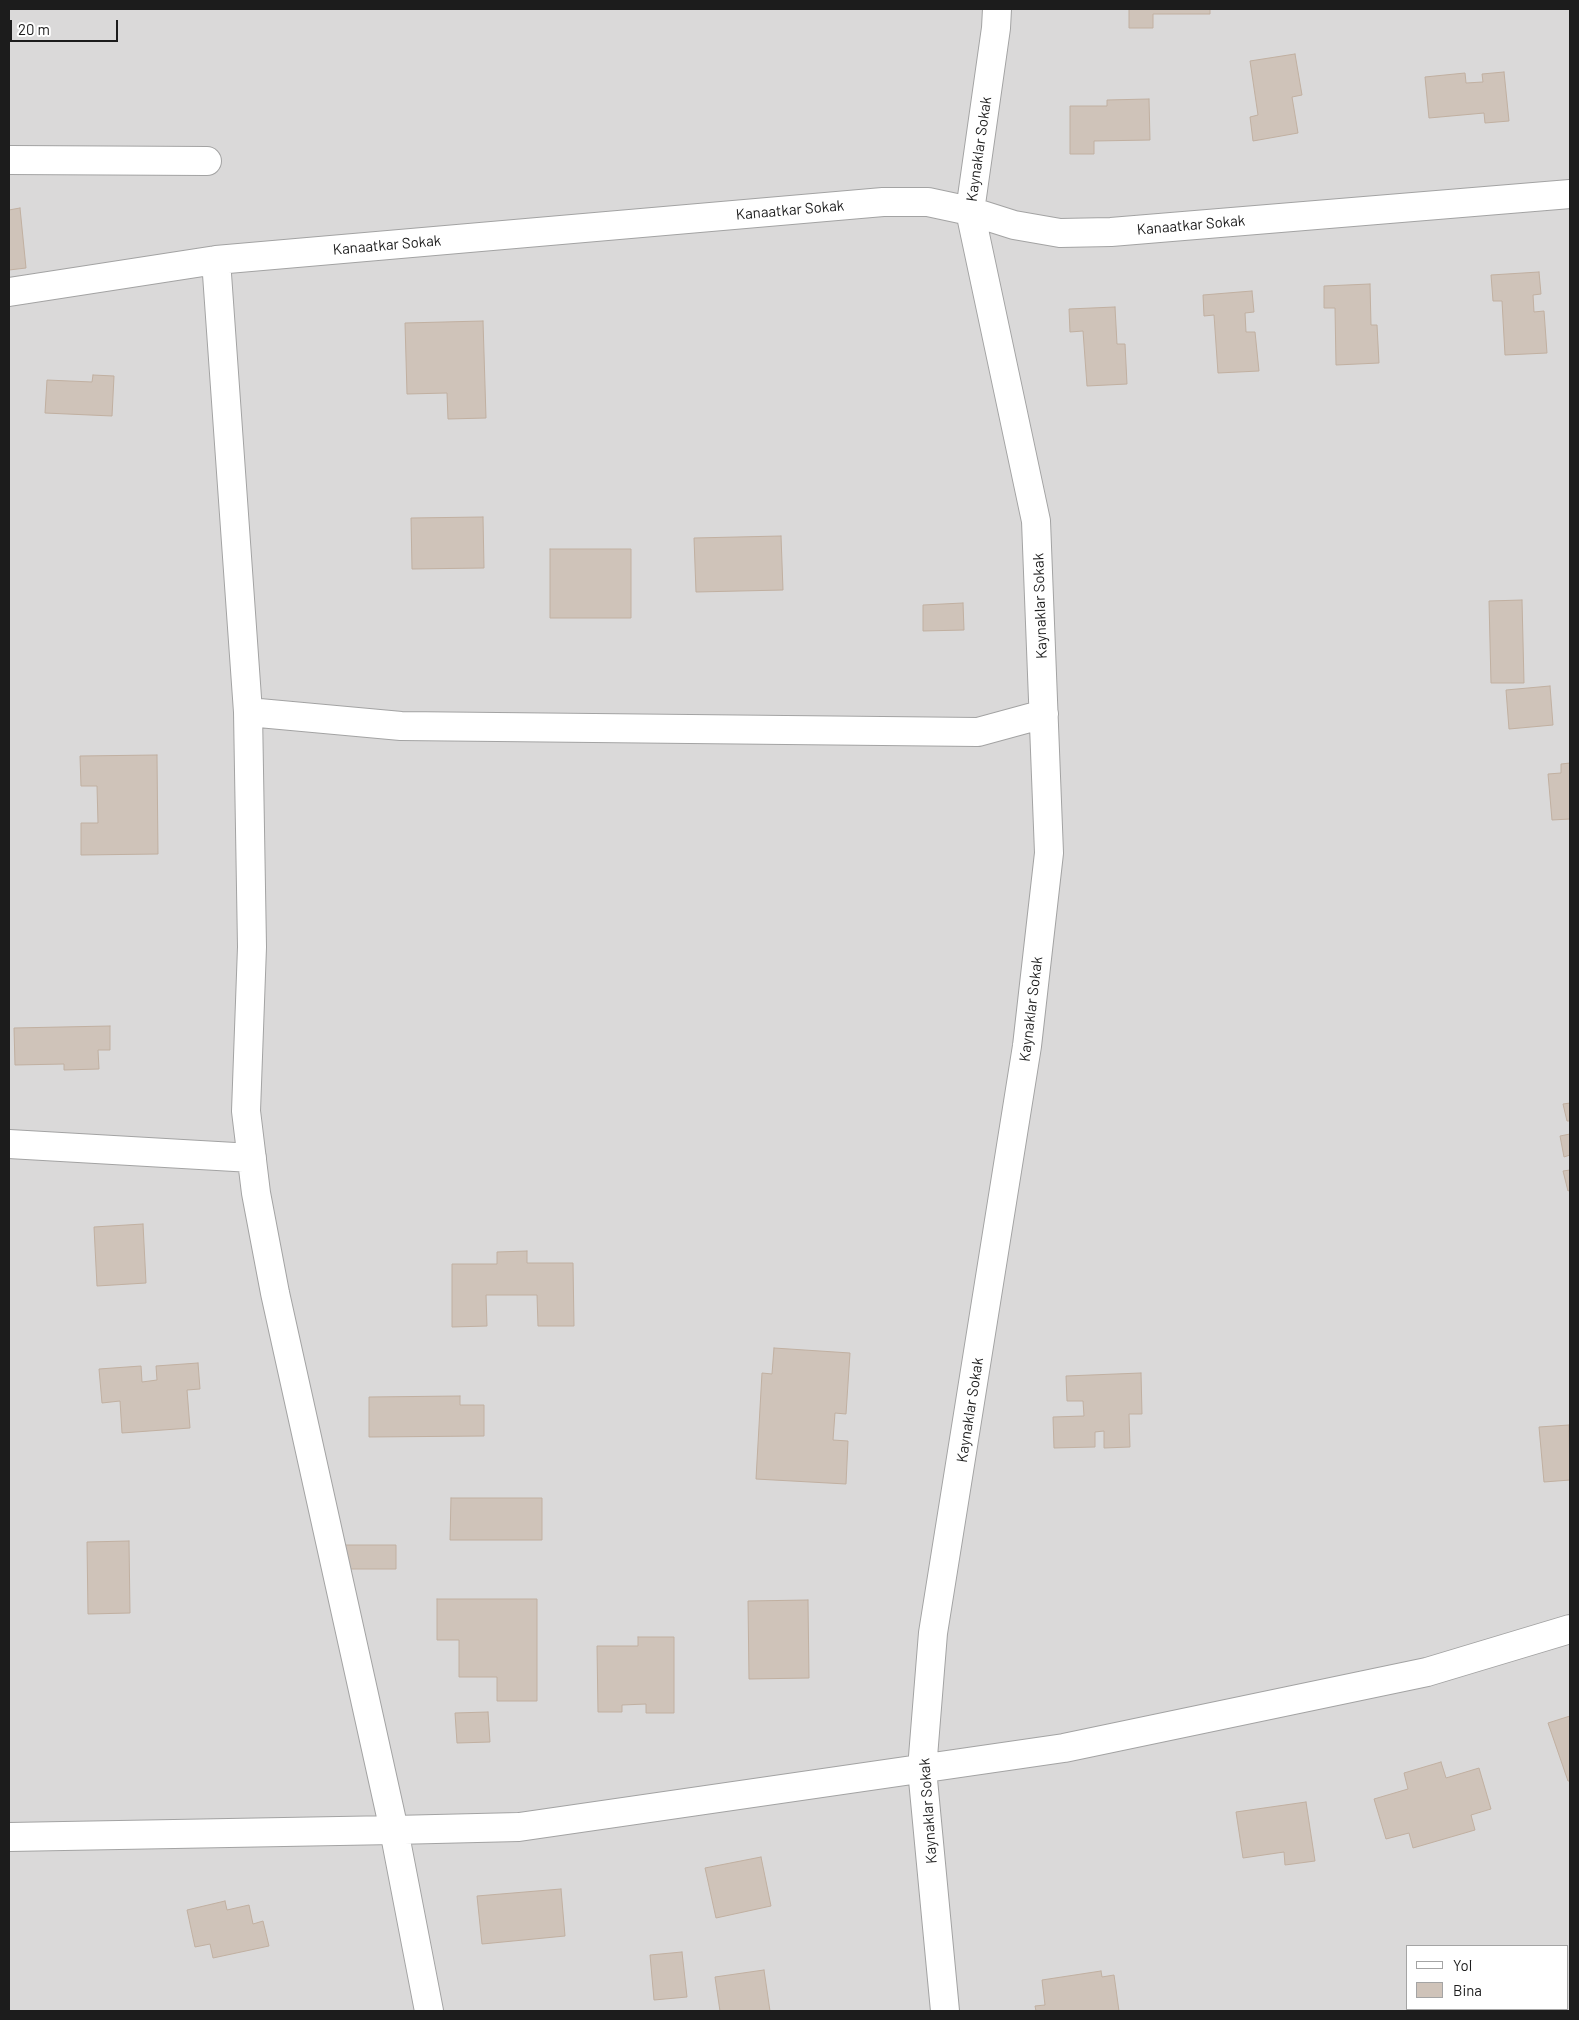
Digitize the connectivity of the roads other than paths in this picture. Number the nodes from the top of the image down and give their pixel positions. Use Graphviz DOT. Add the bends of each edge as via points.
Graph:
graph roads {
  1 [pos="997,9"];
  2 [pos="9,160"];
  3 [pos="207,161"];
  4 [pos="1570,194"];
  5 [pos="970,211"];
  6 [pos="216,260"];
  7 [pos="9,292"];
  8 [pos="248,712"];
  9 [pos="1044,714"];
  10 [pos="9,1144"];
  11 [pos="252,1158"];
  12 [pos="1570,1629"];
  13 [pos="922,1769"];
  14 [pos="394,1830"];
  15 [pos="9,1837"];
  16 [pos="429,2011"];
  17 [pos="945,2011"];
  1 -- 5 [label="street, Kaynaklar Sokak"];
  2 -- 3 [label="street"];
  4 -- 5 [label="street, Kanaatkar Sokak" via="1060,234"];
  5 -- 6 [label="street, Kanaatkar Sokak" via="928,202 883,202"];
  5 -- 9 [label="street, Kaynaklar Sokak" via="1036,521"];
  6 -- 7 [label="street, Kanaatkar Sokak"];
  6 -- 8 [label="street"];
  8 -- 9 [label="street" via="401,726 978,732"];
  8 -- 11 [label="street" via="252,947 246,1110"];
  9 -- 13 [label="street, Kaynaklar Sokak" via="1049,853 1028,1046 933,1633"];
  10 -- 11 [label="street"];
  11 -- 14 [label="street" via="275,1294"];
  12 -- 13 [label="street" via="1427,1672 1064,1748"];
  13 -- 14 [label="street" via="518,1827"];
  13 -- 17 [label="street, Kaynaklar Sokak"];
  14 -- 15 [label="street"];
  14 -- 16 [label="street"];
}
